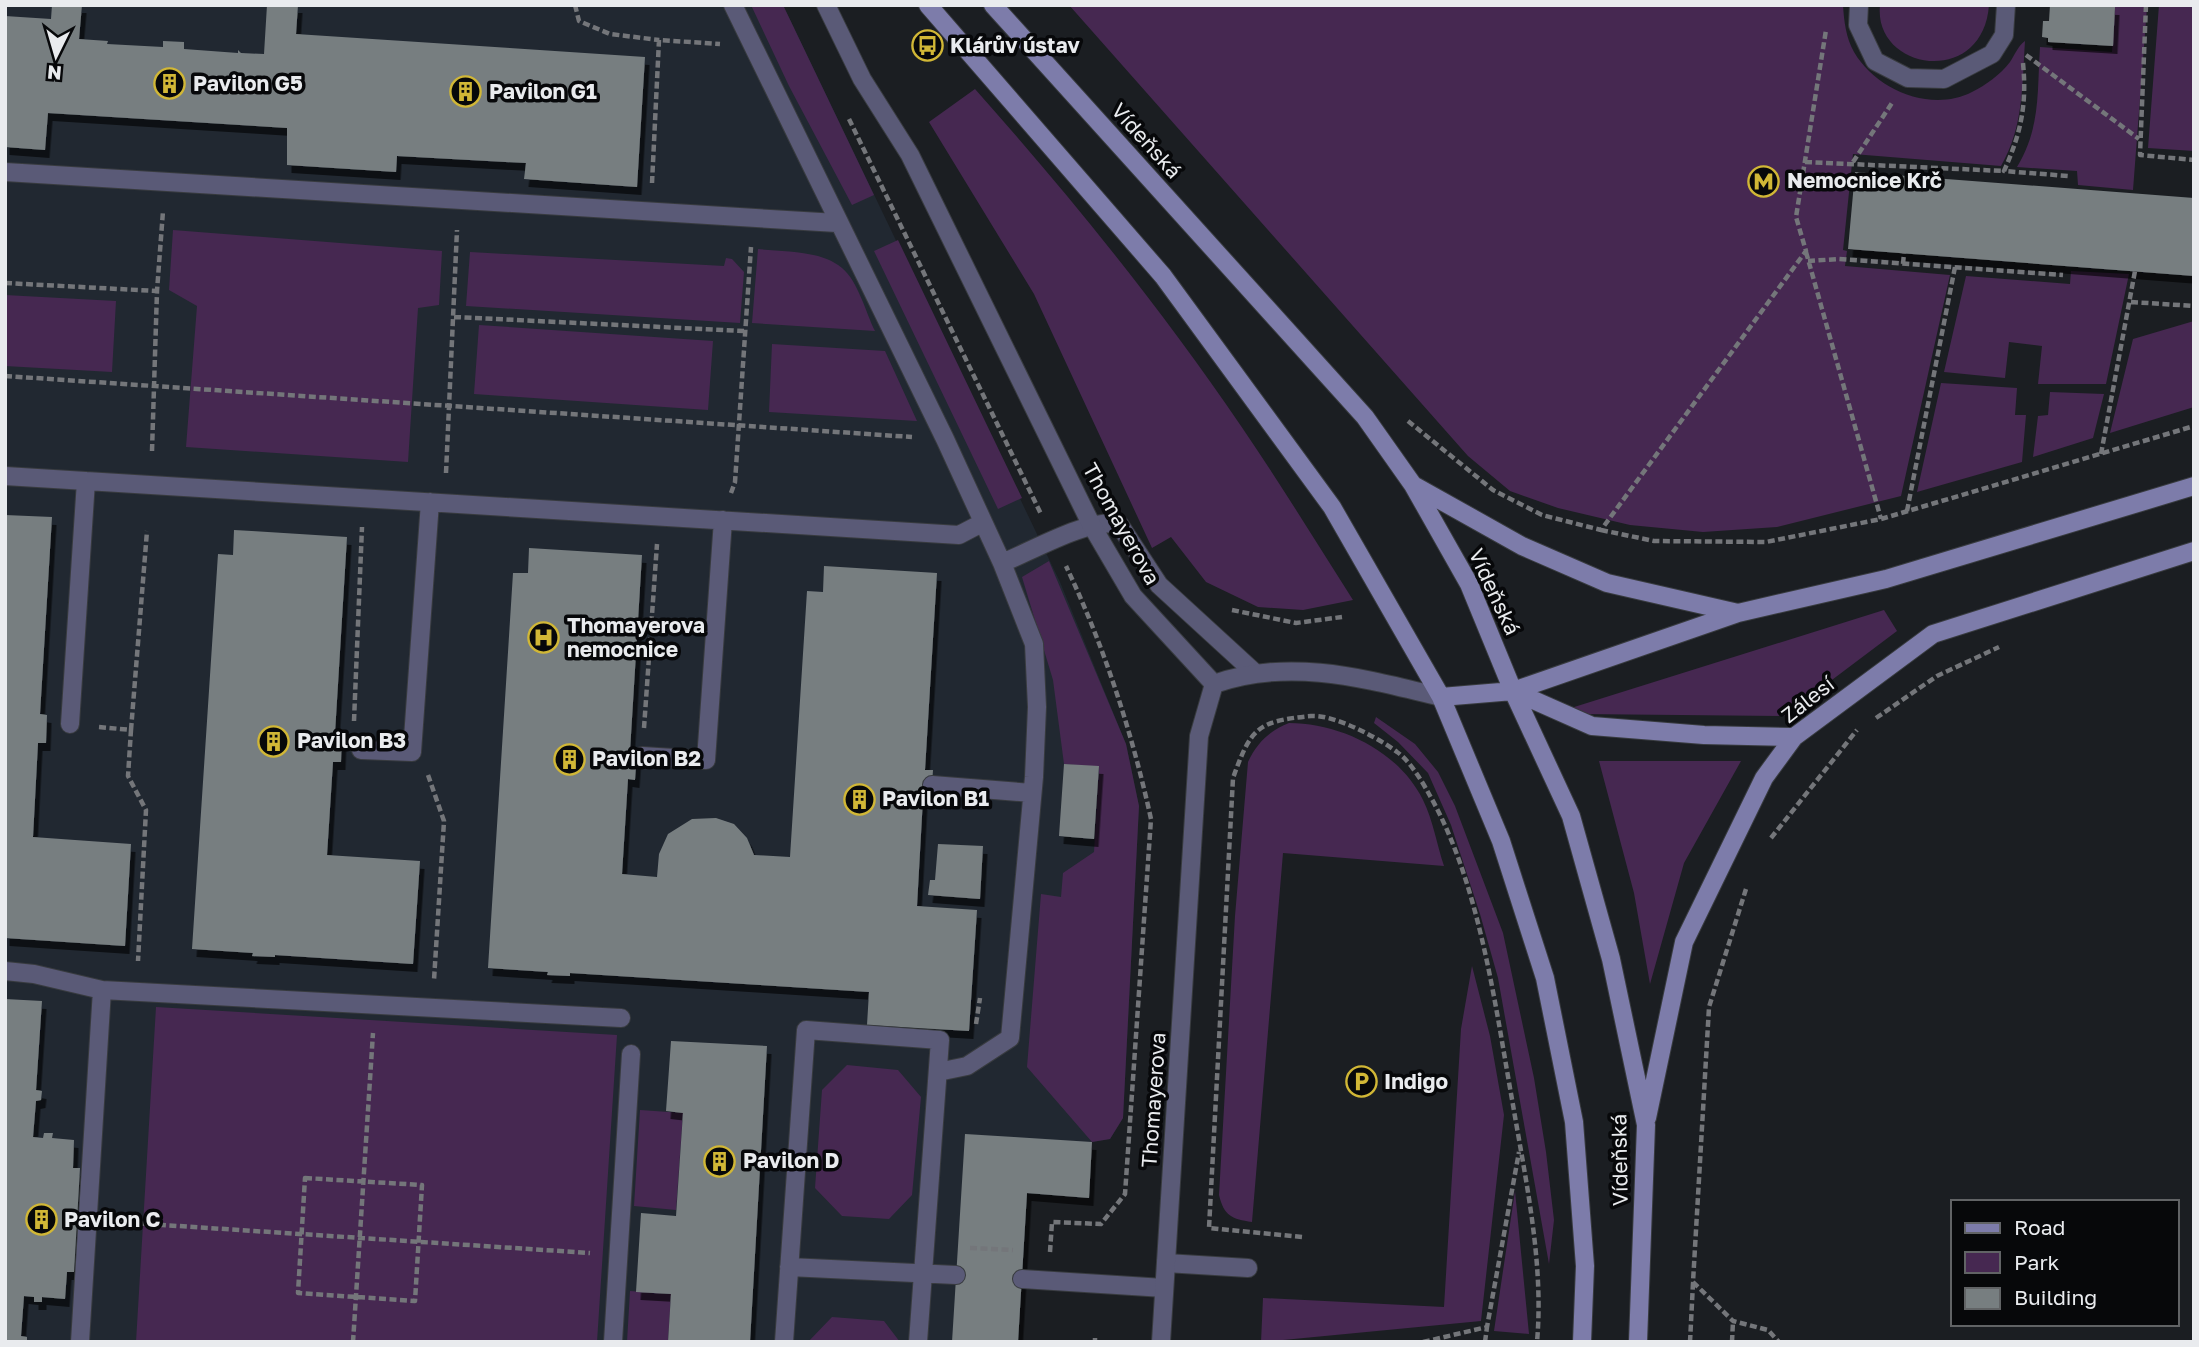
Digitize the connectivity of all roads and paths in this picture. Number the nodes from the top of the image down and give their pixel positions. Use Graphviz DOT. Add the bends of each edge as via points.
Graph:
graph roads {
  1 [pos="575,5"];
  2 [pos="733,5"];
  3 [pos="826,5"];
  4 [pos="928,5"];
  5 [pos="993,5"];
  6 [pos="1859,5"];
  7 [pos="2006,5"];
  8 [pos="2146,5"];
  9 [pos="1828,18"];
  10 [pos="659,40"];
  11 [pos="752,45"];
  12 [pos="1908,79"];
  13 [pos="844,110"];
  14 [pos="2140,140"];
  15 [pos="2194,160"];
  16 [pos="1805,162"];
  17 [pos="1853,162"];
  18 [pos="2004,171"];
  19 [pos="5,172"];
  20 [pos="2068,176"];
  21 [pos="166,182"];
  22 [pos="459,200"];
  23 [pos="651,212"];
  24 [pos="754,219"];
  25 [pos="837,223"];
  26 [pos="1806,251"];
  27 [pos="1904,253"];
  28 [pos="1808,261"];
  29 [pos="2021,263"];
  30 [pos="1903,264"];
  31 [pos="1955,267"];
  32 [pos="2135,271"];
  33 [pos="2020,272"];
  34 [pos="2063,275"];
  35 [pos="5,283"];
  36 [pos="157,291"];
  37 [pos="2132,302"];
  38 [pos="2194,306"];
  39 [pos="453,317"];
  40 [pos="744,331"];
  41 [pos="5,376"];
  42 [pos="155,384"];
  43 [pos="449,406"];
  44 [pos="1405,419"];
  45 [pos="738,423"];
  46 [pos="2194,426"];
  47 [pos="945,439"];
  48 [pos="152,451"];
  49 [pos="2101,454"];
  50 [pos="446,474"];
  51 [pos="5,476"];
  52 [pos="86,481"];
  53 [pos="1413,485"];
  54 [pos="2194,486"];
  55 [pos="363,498"];
  56 [pos="430,502"];
  57 [pos="1907,511"];
  58 [pos="659,516"];
  59 [pos="1881,519"];
  60 [pos="723,520"];
  61 [pos="982,523"];
  62 [pos="1092,526"];
  63 [pos="1601,530"];
  64 [pos="147,531"];
  65 [pos="1054,541"];
  66 [pos="2194,551"];
  67 [pos="1002,563"];
  68 [pos="1221,602"];
  69 [pos="1738,613"];
  70 [pos="1342,617"];
  71 [pos="2004,645"];
  72 [pos="1255,673"];
  73 [pos="1214,684"];
  74 [pos="1513,691"];
  75 [pos="1441,697"];
  76 [pos="70,724"];
  77 [pos="131,730"];
  78 [pos="1794,737"];
  79 [pos="361,750"];
  80 [pos="642,757"];
  81 [pos="932,785"];
  82 [pos="1032,793"];
  83 [pos="1765,846"];
  84 [pos="1749,881"];
  85 [pos="138,961"];
  86 [pos="5,971"];
  87 [pos="102,990"];
  88 [pos="382,1006"];
  89 [pos="621,1018"];
  90 [pos="631,1054"];
  91 [pos="938,1072"];
  92 [pos="1646,1125"];
  93 [pos="1520,1147"];
  94 [pos="362,1181"];
  95 [pos="86,1220"];
  96 [pos="301,1234"];
  97 [pos="1302,1237"];
  98 [pos="359,1239"];
  99 [pos="419,1243"];
  100 [pos="963,1247"];
  101 [pos="1024,1250"];
  102 [pos="1037,1251"];
  103 [pos="619,1255"];
  104 [pos="1166,1263"];
  105 [pos="789,1268"];
  106 [pos="1248,1268"];
  107 [pos="923,1274"];
  108 [pos="956,1275"];
  109 [pos="1022,1279"];
  110 [pos="1693,1282"];
  111 [pos="1164,1288"];
  112 [pos="355,1297"];
  113 [pos="1733,1321"];
  114 [pos="1487,1327"];
  115 [pos="80,1342"];
  116 [pos="353,1342"];
  117 [pos="613,1342"];
  118 [pos="784,1342"];
  119 [pos="918,1342"];
  120 [pos="1161,1342"];
  121 [pos="1423,1342"];
  122 [pos="1485,1342"];
  123 [pos="1537,1342"];
  124 [pos="1582,1342"];
  125 [pos="1638,1342"];
  126 [pos="1690,1342"];
  127 [pos="1732,1342"];
  128 [pos="1779,1342"];
  1 -- 10 [label="path" via="579,21 610,34"];
  2 -- 11 [label="street"];
  3 -- 62 [label="street, Thomayerova" via="862,79 910,155"];
  4 -- 75 [label="main road, Vídeňská" via="1163,276 1332,507"];
  5 -- 53 [label="main road, Vídeňská" via="1365,417"];
  6 -- 12 [label="street" via="1858,25 1875,61"];
  7 -- 12 [label="street" via="2004,35 1992,54 1944,79"];
  8 -- 14 [label="path"];
  9 -- 16 [label="path"];
  10 -- 11 [label="path"];
  10 -- 23 [label="path"];
  11 -- 25 [label="street"];
  12 -- 17 [label="path"];
  13 -- 65 [label="path"];
  14 -- 15 [label="path" via="2140,155"];
  14 -- 18 [label="path" via="2022,52 2026,97 2017,142"];
  16 -- 17 [label="path" via="1846,166"];
  16 -- 26 [label="path" via="1796,217"];
  17 -- 18 [label="path"];
  18 -- 20 [label="path"];
  19 -- 21 [label="street"];
  21 -- 22 [label="street"];
  21 -- 36 [label="path"];
  22 -- 23 [label="street"];
  22 -- 39 [label="path"];
  23 -- 24 [label="street"];
  24 -- 25 [label="street"];
  24 -- 40 [label="path"];
  25 -- 47 [label="street"];
  26 -- 28 [label="path"];
  26 -- 63 [label="path"];
  27 -- 30 [label="path"];
  28 -- 30 [label="path"];
  28 -- 59 [label="path"];
  29 -- 33 [label="path"];
  30 -- 31 [label="path"];
  31 -- 33 [label="path"];
  31 -- 57 [label="path"];
  32 -- 37 [label="path"];
  33 -- 34 [label="path"];
  35 -- 36 [label="path"];
  36 -- 42 [label="path"];
  37 -- 38 [label="path"];
  37 -- 49 [label="path"];
  39 -- 40 [label="path"];
  39 -- 43 [label="path"];
  40 -- 45 [label="path"];
  41 -- 42 [label="path"];
  42 -- 43 [label="path"];
  42 -- 48 [label="path"];
  43 -- 45 [label="path"];
  43 -- 50 [label="path"];
  44 -- 63 [label="path" via="1493,490 1542,515"];
  45 -- 47 [label="path"];
  45 -- 60 [label="path" via="735,482"];
  46 -- 49 [label="path"];
  47 -- 61 [label="street"];
  49 -- 57 [label="path"];
  51 -- 52 [label="street"];
  52 -- 55 [label="street"];
  52 -- 76 [label="street"];
  53 -- 69 [label="main road" via="1522,546 1607,583"];
  53 -- 74 [label="main road, Vídeňská" via="1469,584"];
  54 -- 69 [label="main road" via="1886,579"];
  55 -- 56 [label="street"];
  55 -- 79 [label="path" via="353,732"];
  56 -- 58 [label="street"];
  56 -- 79 [label="street" via="412,752"];
  57 -- 59 [label="path"];
  58 -- 60 [label="street"];
  58 -- 80 [label="path"];
  59 -- 63 [label="path" via="1766,541 1654,541"];
  60 -- 61 [label="street" via="959,535"];
  60 -- 80 [label="street" via="706,760"];
  61 -- 67 [label="street"];
  62 -- 65 [label="street"];
  62 -- 72 [label="street" via="1119,524 1159,585"];
  62 -- 73 [label="street, Thomayerova" via="1133,596"];
  64 -- 77 [label="path"];
  65 -- 67 [label="street"];
  65 -- 102 [label="path" via="1092,620 1139,766 1150,819 1125,1194 1101,1224 1052,1222 1050,1252"];
  66 -- 78 [label="main road, Zálesí" via="1933,634"];
  67 -- 82 [label="street" via="1034,645 1037,706"];
  68 -- 70 [label="path" via="1230,609 1296,623"];
  69 -- 74 [label="main road"];
  71 -- 83 [label="path" via="1937,676 1858,730"];
  72 -- 73 [label="street"];
  72 -- 75 [label="street" via="1347,674"];
  73 -- 104 [label="street, Thomayerova" via="1199,736"];
  74 -- 75 [label="main road"];
  74 -- 78 [label="main road" via="1592,726"];
  74 -- 92 [label="main road, Vídeňská" via="1571,817 1611,959"];
  75 -- 124 [label="main road, Vídeňská" via="1501,841 1545,978 1574,1122 1585,1266"];
  76 -- 77 [label="path"];
  77 -- 85 [label="path" via="128,776 146,810"];
  78 -- 92 [label="main road, Zálesí" via="1764,778 1684,943"];
  81 -- 82 [label="street"];
  82 -- 91 [label="street" via="1010,1038 967,1066"];
  84 -- 110 [label="path" via="1709,1007"];
  86 -- 87 [label="street"];
  87 -- 88 [label="street"];
  87 -- 95 [label="street"];
  88 -- 89 [label="street"];
  88 -- 94 [label="path" via="374,1020"];
  90 -- 103 [label="street"];
  91 -- 105 [label="street" via="940,1040 806,1030"];
  91 -- 107 [label="street"];
  92 -- 125 [label="main road, Vídeňská"];
  93 -- 97 [label="path" via="1489,968 1452,842 1429,792 1399,753 1323,714 1274,719 1247,741 1233,778 1209,1228"];
  93 -- 114 [label="path"];
  93 -- 123 [label="path" via="1541,1299"];
  94 -- 96 [label="path" via="305,1178"];
  94 -- 98 [label="path"];
  94 -- 99 [label="path" via="422,1185"];
  95 -- 96 [label="path"];
  95 -- 115 [label="street"];
  96 -- 98 [label="path"];
  96 -- 112 [label="path" via="298,1293"];
  98 -- 99 [label="path"];
  98 -- 112 [label="path"];
  99 -- 103 [label="path"];
  99 -- 112 [label="path" via="415,1301"];
  100 -- 101 [label="path"];
  103 -- 117 [label="street"];
  104 -- 106 [label="street"];
  104 -- 111 [label="street, Thomayerova"];
  105 -- 107 [label="street"];
  105 -- 118 [label="street"];
  107 -- 108 [label="street"];
  107 -- 119 [label="street"];
  109 -- 111 [label="street"];
  110 -- 113 [label="path"];
  110 -- 126 [label="path"];
  111 -- 120 [label="street, Thomayerova"];
  112 -- 116 [label="path"];
  113 -- 127 [label="path"];
  113 -- 128 [label="path" via="1768,1330"];
  114 -- 121 [label="path"];
  114 -- 122 [label="path"];
}
